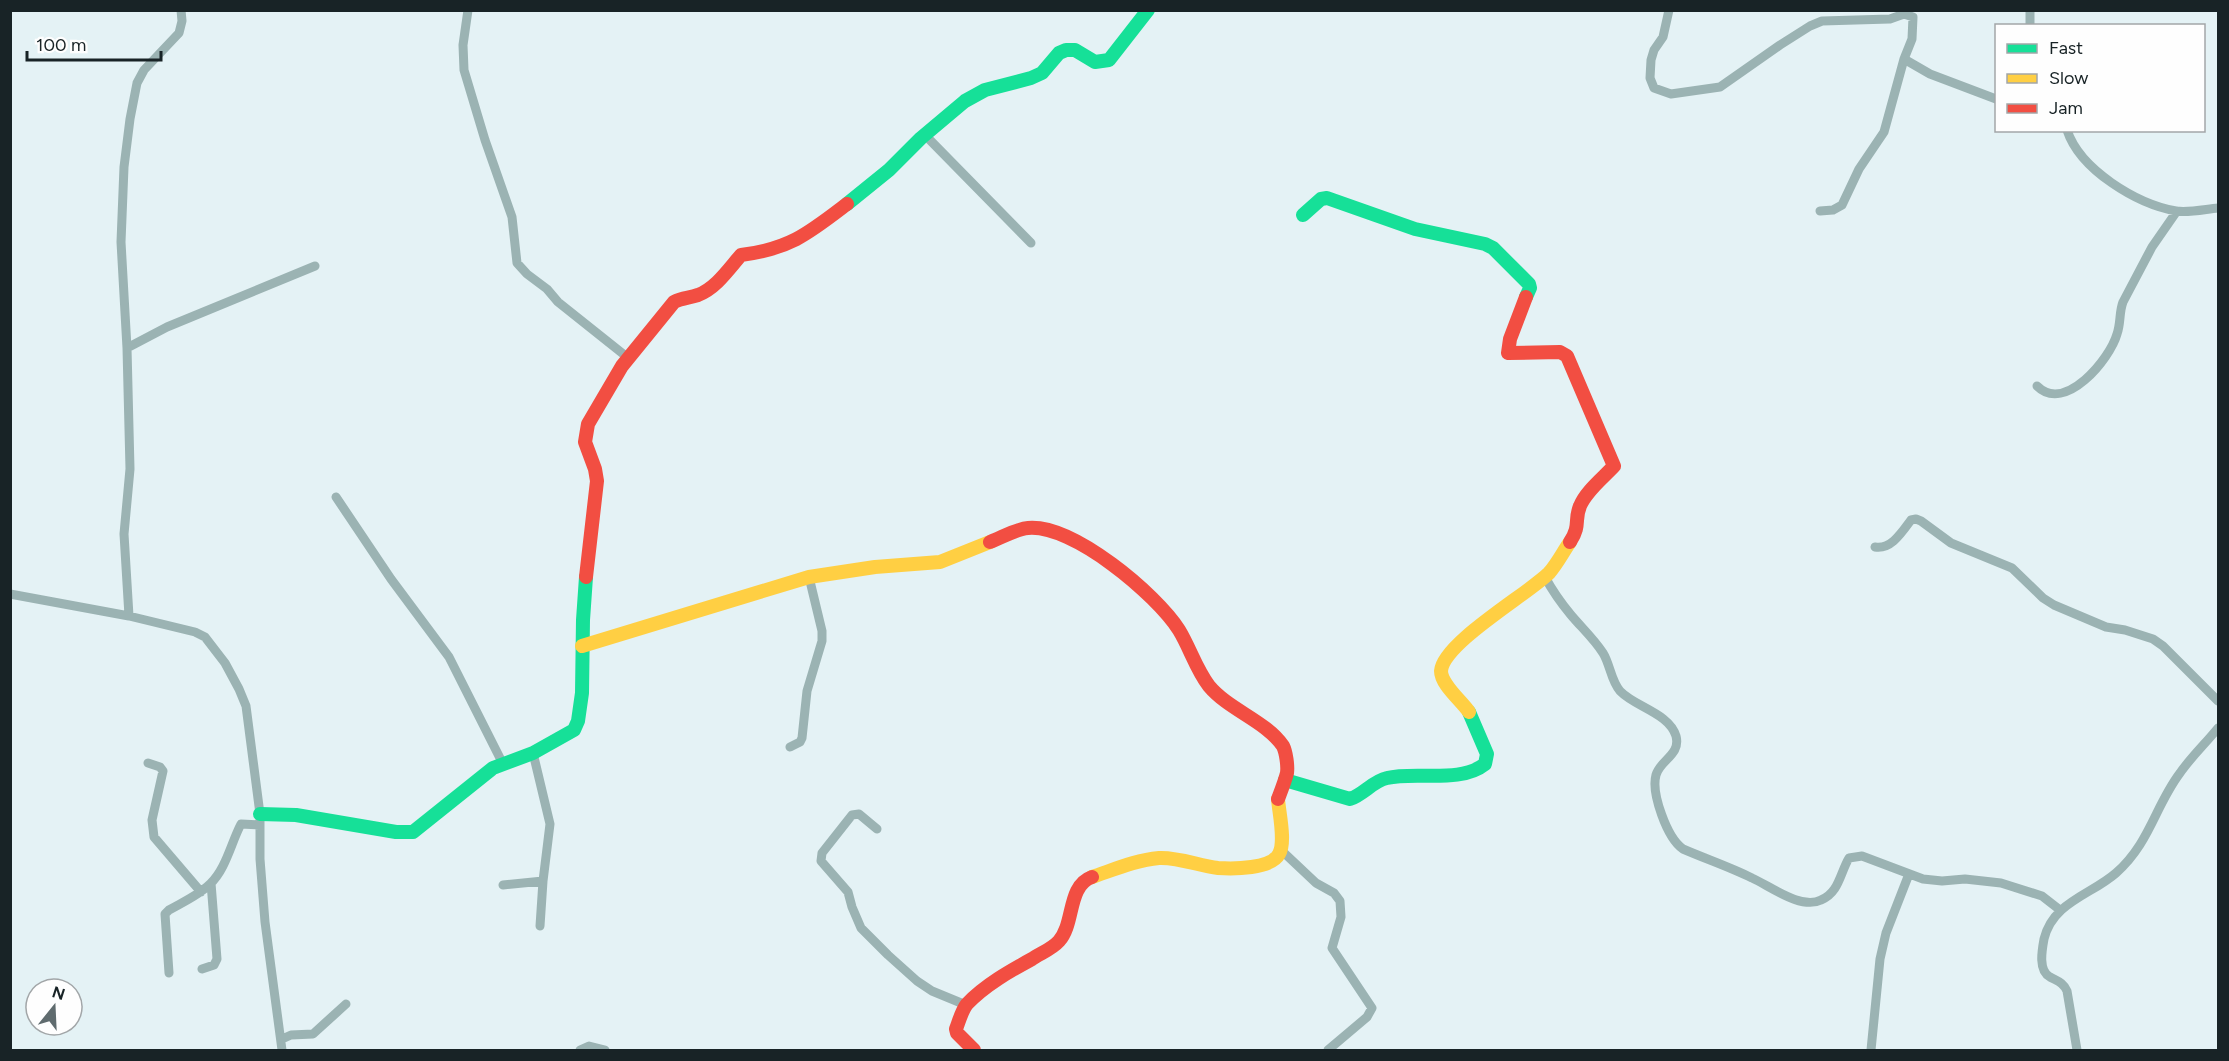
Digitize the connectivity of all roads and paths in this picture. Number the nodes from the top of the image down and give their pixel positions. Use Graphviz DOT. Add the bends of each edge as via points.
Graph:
graph roads {
  1 [pos="181,10"];
  2 [pos="468,10"];
  3 [pos="1149,10"];
  4 [pos="1669,10"];
  5 [pos="1904,59"];
  6 [pos="1995,99"];
  7 [pos="924,134"];
  8 [pos="2069,135"];
  9 [pos="2218,208"];
  10 [pos="1820,211"];
  11 [pos="2177,211"];
  12 [pos="1303,214"];
  13 [pos="1031,243"];
  14 [pos="315,266"];
  15 [pos="127,348"];
  16 [pos="627,357"];
  17 [pos="2037,386"];
  18 [pos="336,497"];
  19 [pos="1875,547"];
  20 [pos="809,577"];
  21 [pos="1545,577"];
  22 [pos="10,594"];
  23 [pos="129,616"];
  24 [pos="582,646"];
  25 [pos="2218,701"];
  26 [pos="2218,728"];
  27 [pos="790,747"];
  28 [pos="533,753"];
  29 [pos="148,763"];
  30 [pos="503,764"];
  31 [pos="1285,780"];
  32 [pos="260,819"];
  33 [pos="877,829"];
  34 [pos="1281,850"];
  35 [pos="1909,874"];
  36 [pos="543,881"];
  37 [pos="212,883"];
  38 [pos="502,885"];
  39 [pos="201,892"];
  40 [pos="2060,909"];
  41 [pos="540,926"];
  42 [pos="202,969"];
  43 [pos="169,973"];
  44 [pos="346,1004"];
  45 [pos="966,1005"];
  46 [pos="282,1039"];
  47 [pos="282,1050"];
  48 [pos="580,1050"];
  49 [pos="605,1050"];
  50 [pos="974,1050"];
  51 [pos="1328,1050"];
  52 [pos="1871,1050"];
  53 [pos="2078,1050"];
  1 -- 15 [label="street" via="179,33 144,70 130,120 121,242"];
  2 -- 16 [label="street" via="463,45 465,70 512,217 517,263 558,302"];
  3 -- 7 [label="street" via="1108,60 1095,62 1075,50 1066,50 1042,73 985,90"];
  4 -- 5 [label="street" via="1663,37 1651,60 1650,78 1654,88 1671,94 1720,87 1822,21 1911,15 1912,39"];
  5 -- 6 [label="street" via="1930,74"];
  5 -- 10 [label="street" via="1884,132 1859,169 1842,205"];
  7 -- 13 [label="street"];
  7 -- 16 [label="street" via="889,170 807,234 766,252 741,255 712,288 674,302"];
  8 -- 11 [label="street" via="2093,169 2121,189"];
  9 -- 11 [label="street"];
  11 -- 17 [label="street" via="2152,247 2119,310 2118,333 2105,357 2086,380 2065,393 2054,395"];
  12 -- 21 [label="street" via="1327,198 1415,229 1477,241 1493,248 1529,284 1508,353 1560,352 1567,356 1614,463 1585,497 1579,507 1577,531"];
  14 -- 15 [label="street" via="167,327"];
  15 -- 23 [label="street" via="130,469 124,534"];
  16 -- 24 [label="street" via="585,431 597,481"];
  18 -- 30 [label="street" via="449,657"];
  19 -- 25 [label="street" via="1888,545 1911,520 1921,521 1951,543 2012,568 2054,605 2106,627 2153,639"];
  20 -- 24 [label="street"];
  20 -- 27 [label="street" via="822,641 807,691 802,738"];
  20 -- 31 [label="street" via="940,562 1027,528 1044,528 1064,536 1132,580 1174,623 1211,689 1284,748"];
  21 -- 31 [label="street" via="1456,646 1443,663 1441,673 1445,682 1469,711 1487,754 1480,768 1451,775 1389,777 1350,799"];
  21 -- 35 [label="street" via="1602,651 1618,689 1665,721 1675,734 1675,749 1655,778 1664,826 1675,844 1803,901 1815,902 1828,896 1852,857 1862,856"];
  22 -- 23 [label="street"];
  23 -- 32 [label="street" via="195,632 205,637 225,663 246,706"];
  24 -- 28 [label="street" via="579,724 569,734"];
  26 -- 40 [label="street" via="2179,773 2133,854 2116,873"];
  28 -- 30 [label="street"];
  28 -- 36 [label="street" via="550,825"];
  29 -- 39 [label="street" via="163,771 152,820 154,837"];
  30 -- 32 [label="street" via="413,832 296,815"];
  31 -- 34 [label="street" via="1278,799"];
  32 -- 37 [label="street" via="241,824"];
  32 -- 46 [label="street" via="265,922"];
  33 -- 45 [label="street" via="859,814 852,815 822,853 821,861 848,892 861,928 916,981"];
  34 -- 45 [label="street" via="1264,866 1219,868 1166,857 1087,879 1078,888 1060,940 1000,977"];
  34 -- 51 [label="street" via="1340,901 1341,917 1332,948 1372,1008 1367,1017"];
  35 -- 40 [label="street" via="1942,881 2001,883 2042,896"];
  35 -- 52 [label="street" via="1880,959"];
  36 -- 38 [label="street"];
  36 -- 41 [label="street"];
  37 -- 39 [label="street"];
  37 -- 42 [label="street" via="217,959 214,965"];
  39 -- 43 [label="street" via="165,914"];
  40 -- 53 [label="street" via="2044,937 2042,966 2047,976 2062,983 2067,991"];
  44 -- 46 [label="street" via="313,1034"];
  45 -- 50 [label="street" via="956,1029"];
  46 -- 47 [label="street"];
  48 -- 49 [label="street" via="589,1046"];
}
